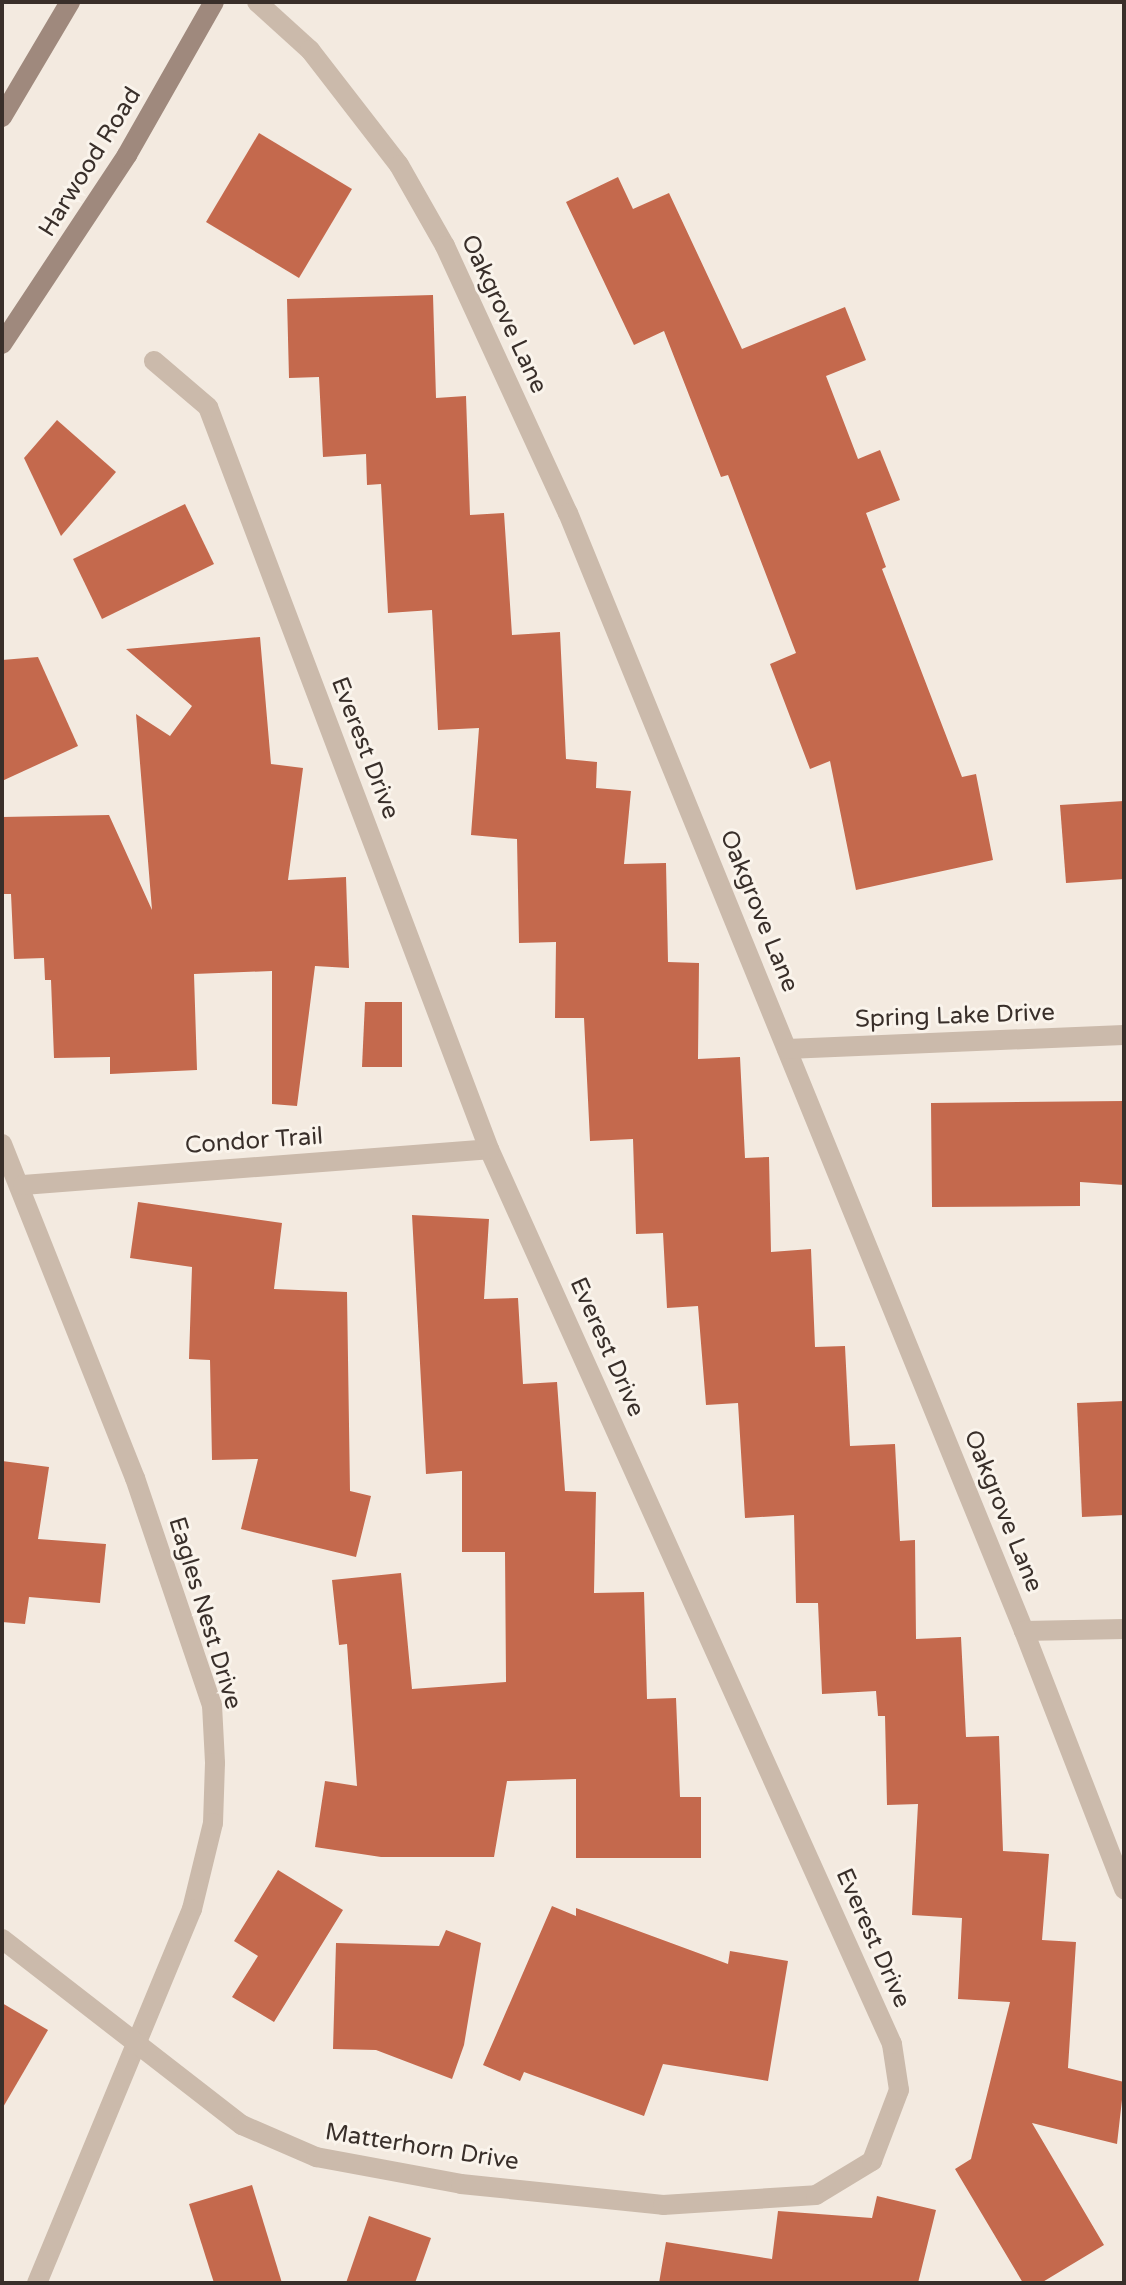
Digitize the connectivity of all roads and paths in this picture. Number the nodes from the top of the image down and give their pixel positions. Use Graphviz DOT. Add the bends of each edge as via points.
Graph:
graph roads {
  1 [pos="70,2"];
  2 [pos="214,2"];
  3 [pos="257,2"];
  4 [pos="2,117"];
  5 [pos="2,344"];
  6 [pos="154,361"];
  7 [pos="1124,1035"];
  8 [pos="787,1049"];
  9 [pos="2,1144"];
  10 [pos="489,1149"];
  11 [pos="23,1185"];
  12 [pos="1124,1629"];
  13 [pos="1024,1631"];
  14 [pos="1124,1889"];
  15 [pos="2,1939"];
  16 [pos="140,2043"];
  17 [pos="663,2205"];
  18 [pos="37,2283"];
  1 -- 4 [label="main road"];
  2 -- 5 [label="main road, Harwood Road" via="127,155"];
  3 -- 8 [label="street, Oakgrove Lane" via="310,50 391,154 445,246 568,513"];
  6 -- 10 [label="street, Everest Drive" via="208,407"];
  7 -- 8 [label="street, Spring Lake Drive"];
  8 -- 13 [label="street, Oakgrove Lane"];
  9 -- 11 [label="street, Eagles Nest Drive"];
  10 -- 11 [label="street, Condor Trail"];
  10 -- 17 [label="street, Everest Drive" via="892,2044 899,2090 891,2122 872,2161 846,2181 816,2195"];
  11 -- 16 [label="street, Eagles Nest Drive" via="135,1478 212,1705 213,1823 192,1909"];
  12 -- 13 [label="street"];
  13 -- 14 [label="street, Oakgrove Lane"];
  15 -- 16 [label="street, Matterhorn Drive"];
  16 -- 17 [label="street, Matterhorn Drive" via="201,2098 242,2125 316,2157 461,2184"];
  16 -- 18 [label="street, Eagles Nest Drive"];
}
